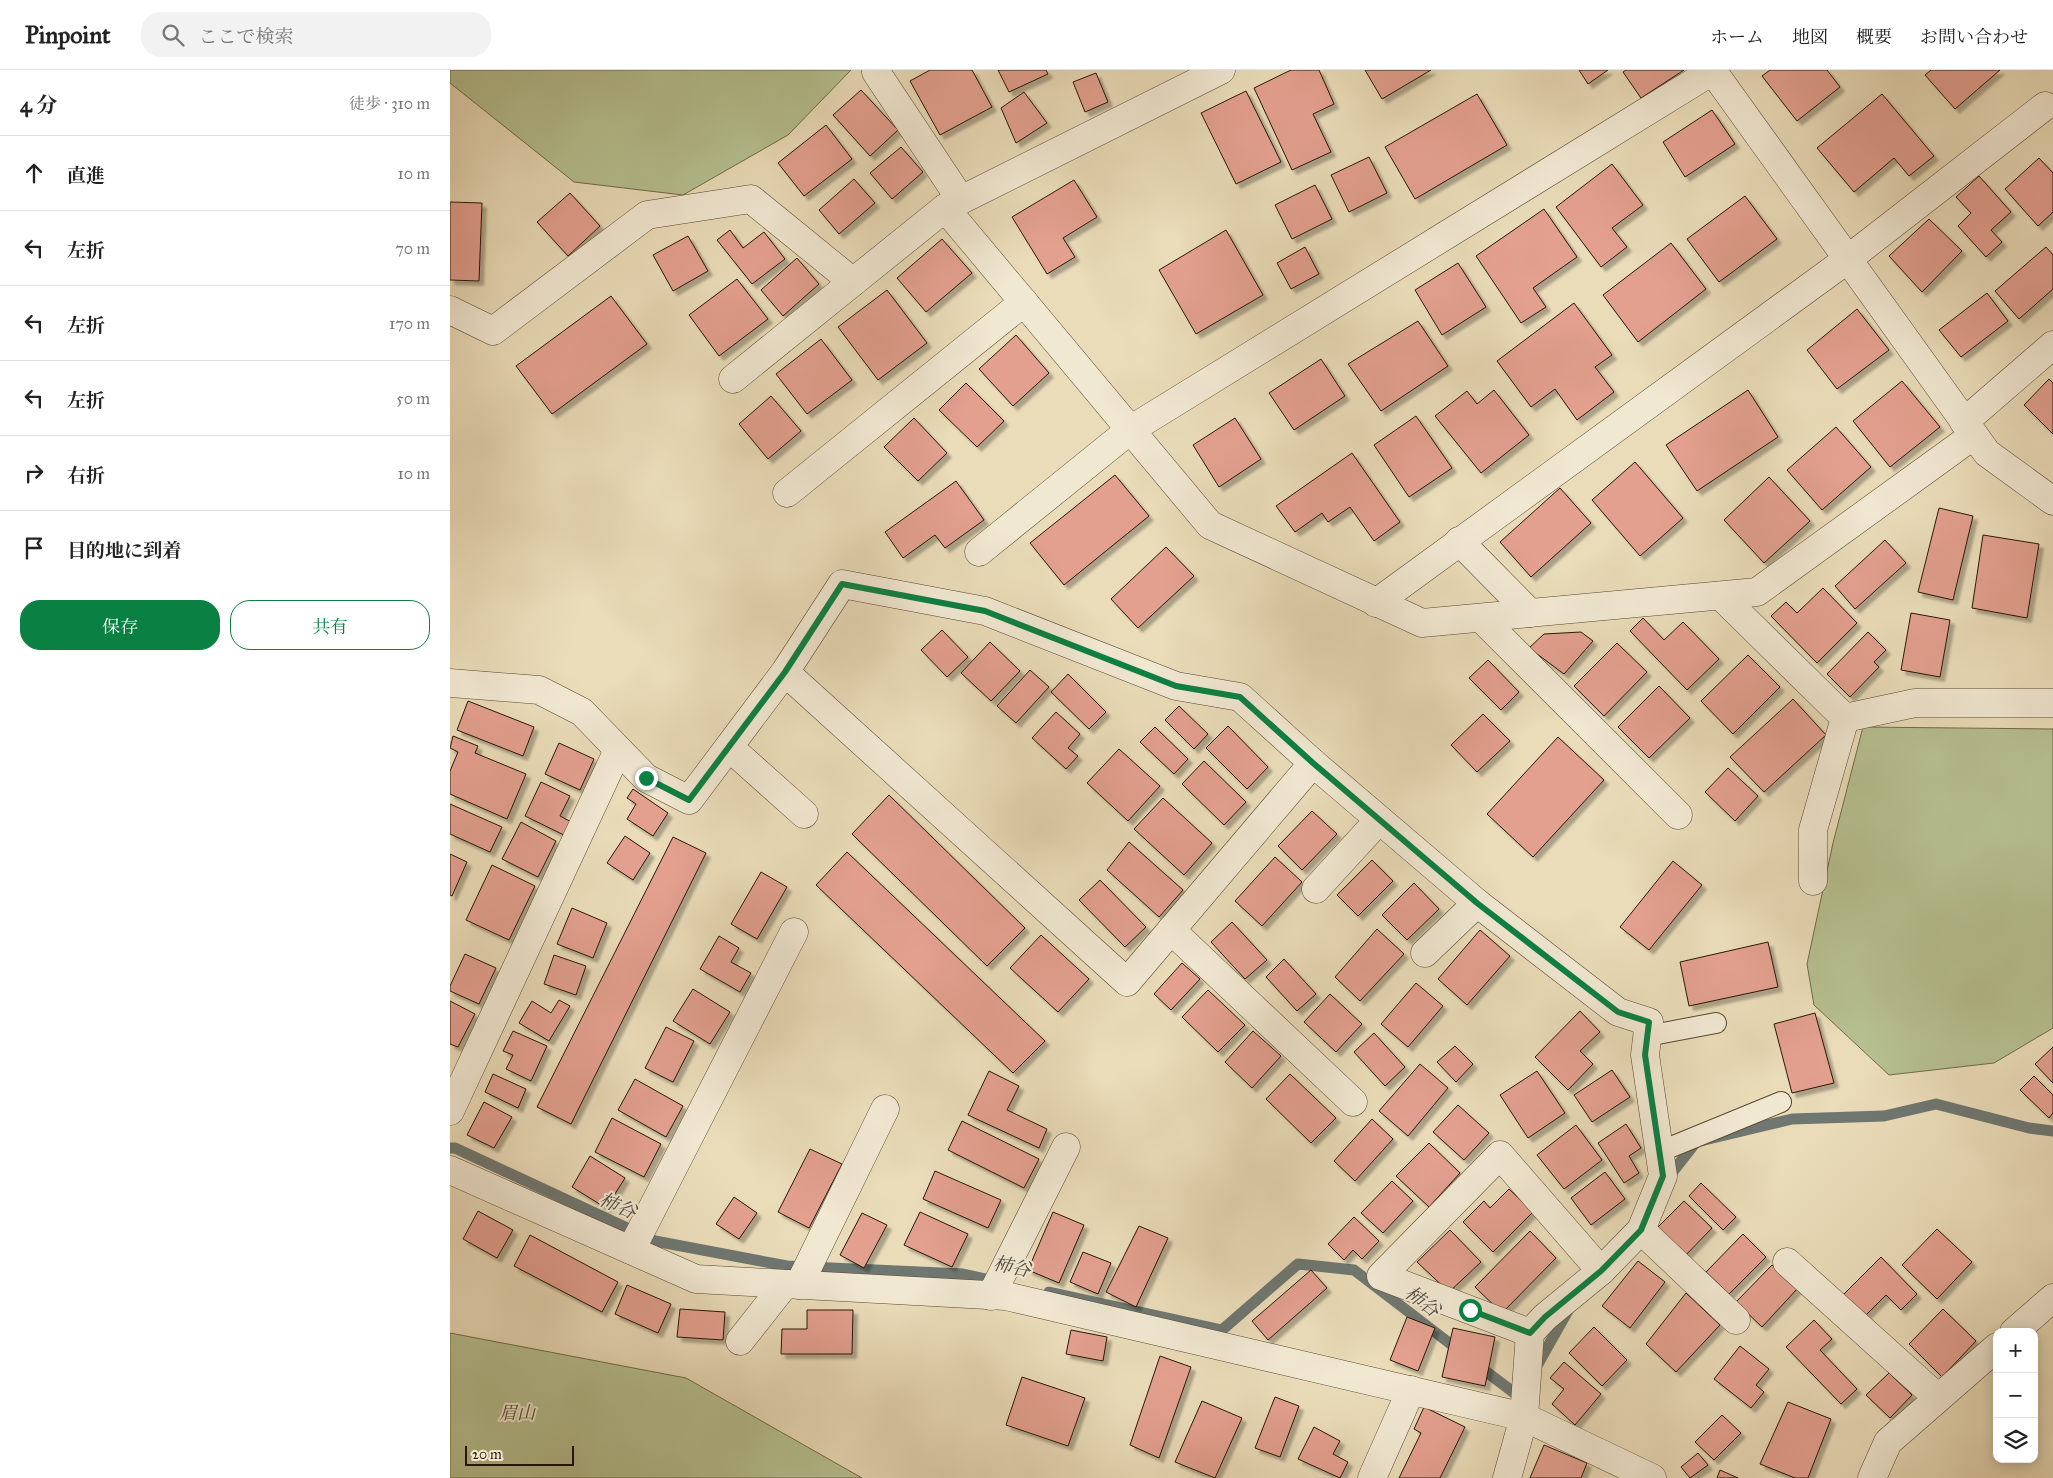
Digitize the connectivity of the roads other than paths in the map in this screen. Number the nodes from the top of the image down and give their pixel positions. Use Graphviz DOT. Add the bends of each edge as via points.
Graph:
graph roads {
  1 [pos="877,70"];
  2 [pos="1220,70"];
  3 [pos="1713,70"];
  4 [pos="2045,106"];
  5 [pos="953,204"];
  6 [pos="1848,259"];
  7 [pos="853,282"];
  8 [pos="1024,302"];
  9 [pos="450,310"];
  10 [pos="2053,345"];
  11 [pos="733,379"];
  12 [pos="1969,428"];
  13 [pos="1130,430"];
  14 [pos="787,493"];
  15 [pos="2053,501"];
  16 [pos="1459,541"];
  17 [pos="979,552"];
  18 [pos="1721,596"];
  19 [pos="1376,603"];
  20 [pos="1530,613"];
  21 [pos="1481,618"];
  22 [pos="785,672"];
  23 [pos="450,683"];
  24 [pos="2053,703"];
  25 [pos="1845,718"];
  26 [pos="729,747"];
  27 [pos="618,750"];
  28 [pos="1313,763"];
  29 [pos="804,814"];
  30 [pos="1678,815"];
  31 [pos="1379,820"];
  32 [pos="1813,881"];
  33 [pos="1316,889"];
  34 [pos="1477,903"];
  35 [pos="1170,930"];
  36 [pos="794,932"];
  37 [pos="1425,953"];
  38 [pos="1716,1023"];
  39 [pos="1647,1036"];
  40 [pos="1353,1102"];
  41 [pos="1781,1102"];
  42 [pos="885,1109"];
  43 [pos="450,1111"];
  44 [pos="1066,1147"];
  45 [pos="1659,1152"];
  46 [pos="450,1170"];
  47 [pos="1641,1230"];
  48 [pos="631,1250"];
  49 [pos="1787,1262"];
  50 [pos="1601,1271"];
  51 [pos="792,1284"];
  52 [pos="991,1296"];
  53 [pos="2053,1298"];
  54 [pos="1736,1320"];
  55 [pos="2019,1328"];
  56 [pos="1530,1333"];
  57 [pos="740,1341"];
  58 [pos="1993,1350"];
  59 [pos="1412,1390"];
  60 [pos="1938,1398"];
  61 [pos="1524,1417"];
  62 [pos="1372,1478"];
  63 [pos="1507,1478"];
  64 [pos="1652,1478"];
  65 [pos="1872,1478"];
  1 -- 5 [label="street"];
  2 -- 5 [label="street"];
  3 -- 6 [label="street"];
  3 -- 13 [label="street"];
  4 -- 6 [label="street"];
  5 -- 7 [label="street"];
  5 -- 8 [label="street"];
  6 -- 12 [label="street"];
  6 -- 16 [label="street"];
  7 -- 9 [label="street" via="751,199 647,216 493,332"];
  7 -- 11 [label="street"];
  8 -- 13 [label="street"];
  8 -- 14 [label="street"];
  10 -- 12 [label="street"];
  12 -- 15 [label="street" via="1987,453"];
  12 -- 18 [label="street" via="1758,592"];
  13 -- 17 [label="street"];
  13 -- 19 [label="street" via="1210,525"];
  16 -- 19 [label="street"];
  16 -- 20 [label="street"];
  18 -- 20 [label="street"];
  18 -- 25 [label="street"];
  19 -- 21 [label="street" via="1422,624"];
  20 -- 21 [label="street"];
  21 -- 30 [label="street"];
  22 -- 26 [label="street"];
  22 -- 28 [label="street" via="842,584 985,611 1176,686 1240,697"];
  22 -- 35 [label="street" via="1126,982"];
  23 -- 27 [label="street" via="539,690 582,712"];
  24 -- 25 [label="street" via="1915,703"];
  25 -- 32 [label="street" via="1812,830"];
  26 -- 27 [label="street" via="689,800 646,778"];
  26 -- 29 [label="street"];
  27 -- 43 [label="street"];
  28 -- 31 [label="street"];
  28 -- 35 [label="street"];
  31 -- 33 [label="street"];
  31 -- 34 [label="street"];
  34 -- 37 [label="street"];
  34 -- 39 [label="street" via="1618,1012 1649,1022"];
  35 -- 40 [label="street"];
  36 -- 48 [label="street"];
  38 -- 39 [label="lane"];
  39 -- 45 [label="street" via="1645,1055"];
  41 -- 45 [label="lane"];
  42 -- 51 [label="street"];
  44 -- 52 [label="street"];
  45 -- 47 [label="street" via="1663,1176"];
  46 -- 48 [label="street"];
  47 -- 50 [label="street"];
  47 -- 54 [label="street"];
  48 -- 51 [label="street" via="696,1279"];
  49 -- 60 [label="street"];
  50 -- 56 [label="street"];
  50 -- 56 [label="street" via="1500,1155 1381,1276"];
  51 -- 52 [label="street"];
  51 -- 57 [label="street"];
  52 -- 59 [label="street" via="1006,1296"];
  53 -- 55 [label="street"];
  56 -- 61 [label="street"];
  58 -- 60 [label="street"];
  59 -- 61 [label="street"];
  59 -- 62 [label="street"];
  60 -- 65 [label="street" via="1888,1442"];
  61 -- 63 [label="street"];
  61 -- 64 [label="street"];
}
